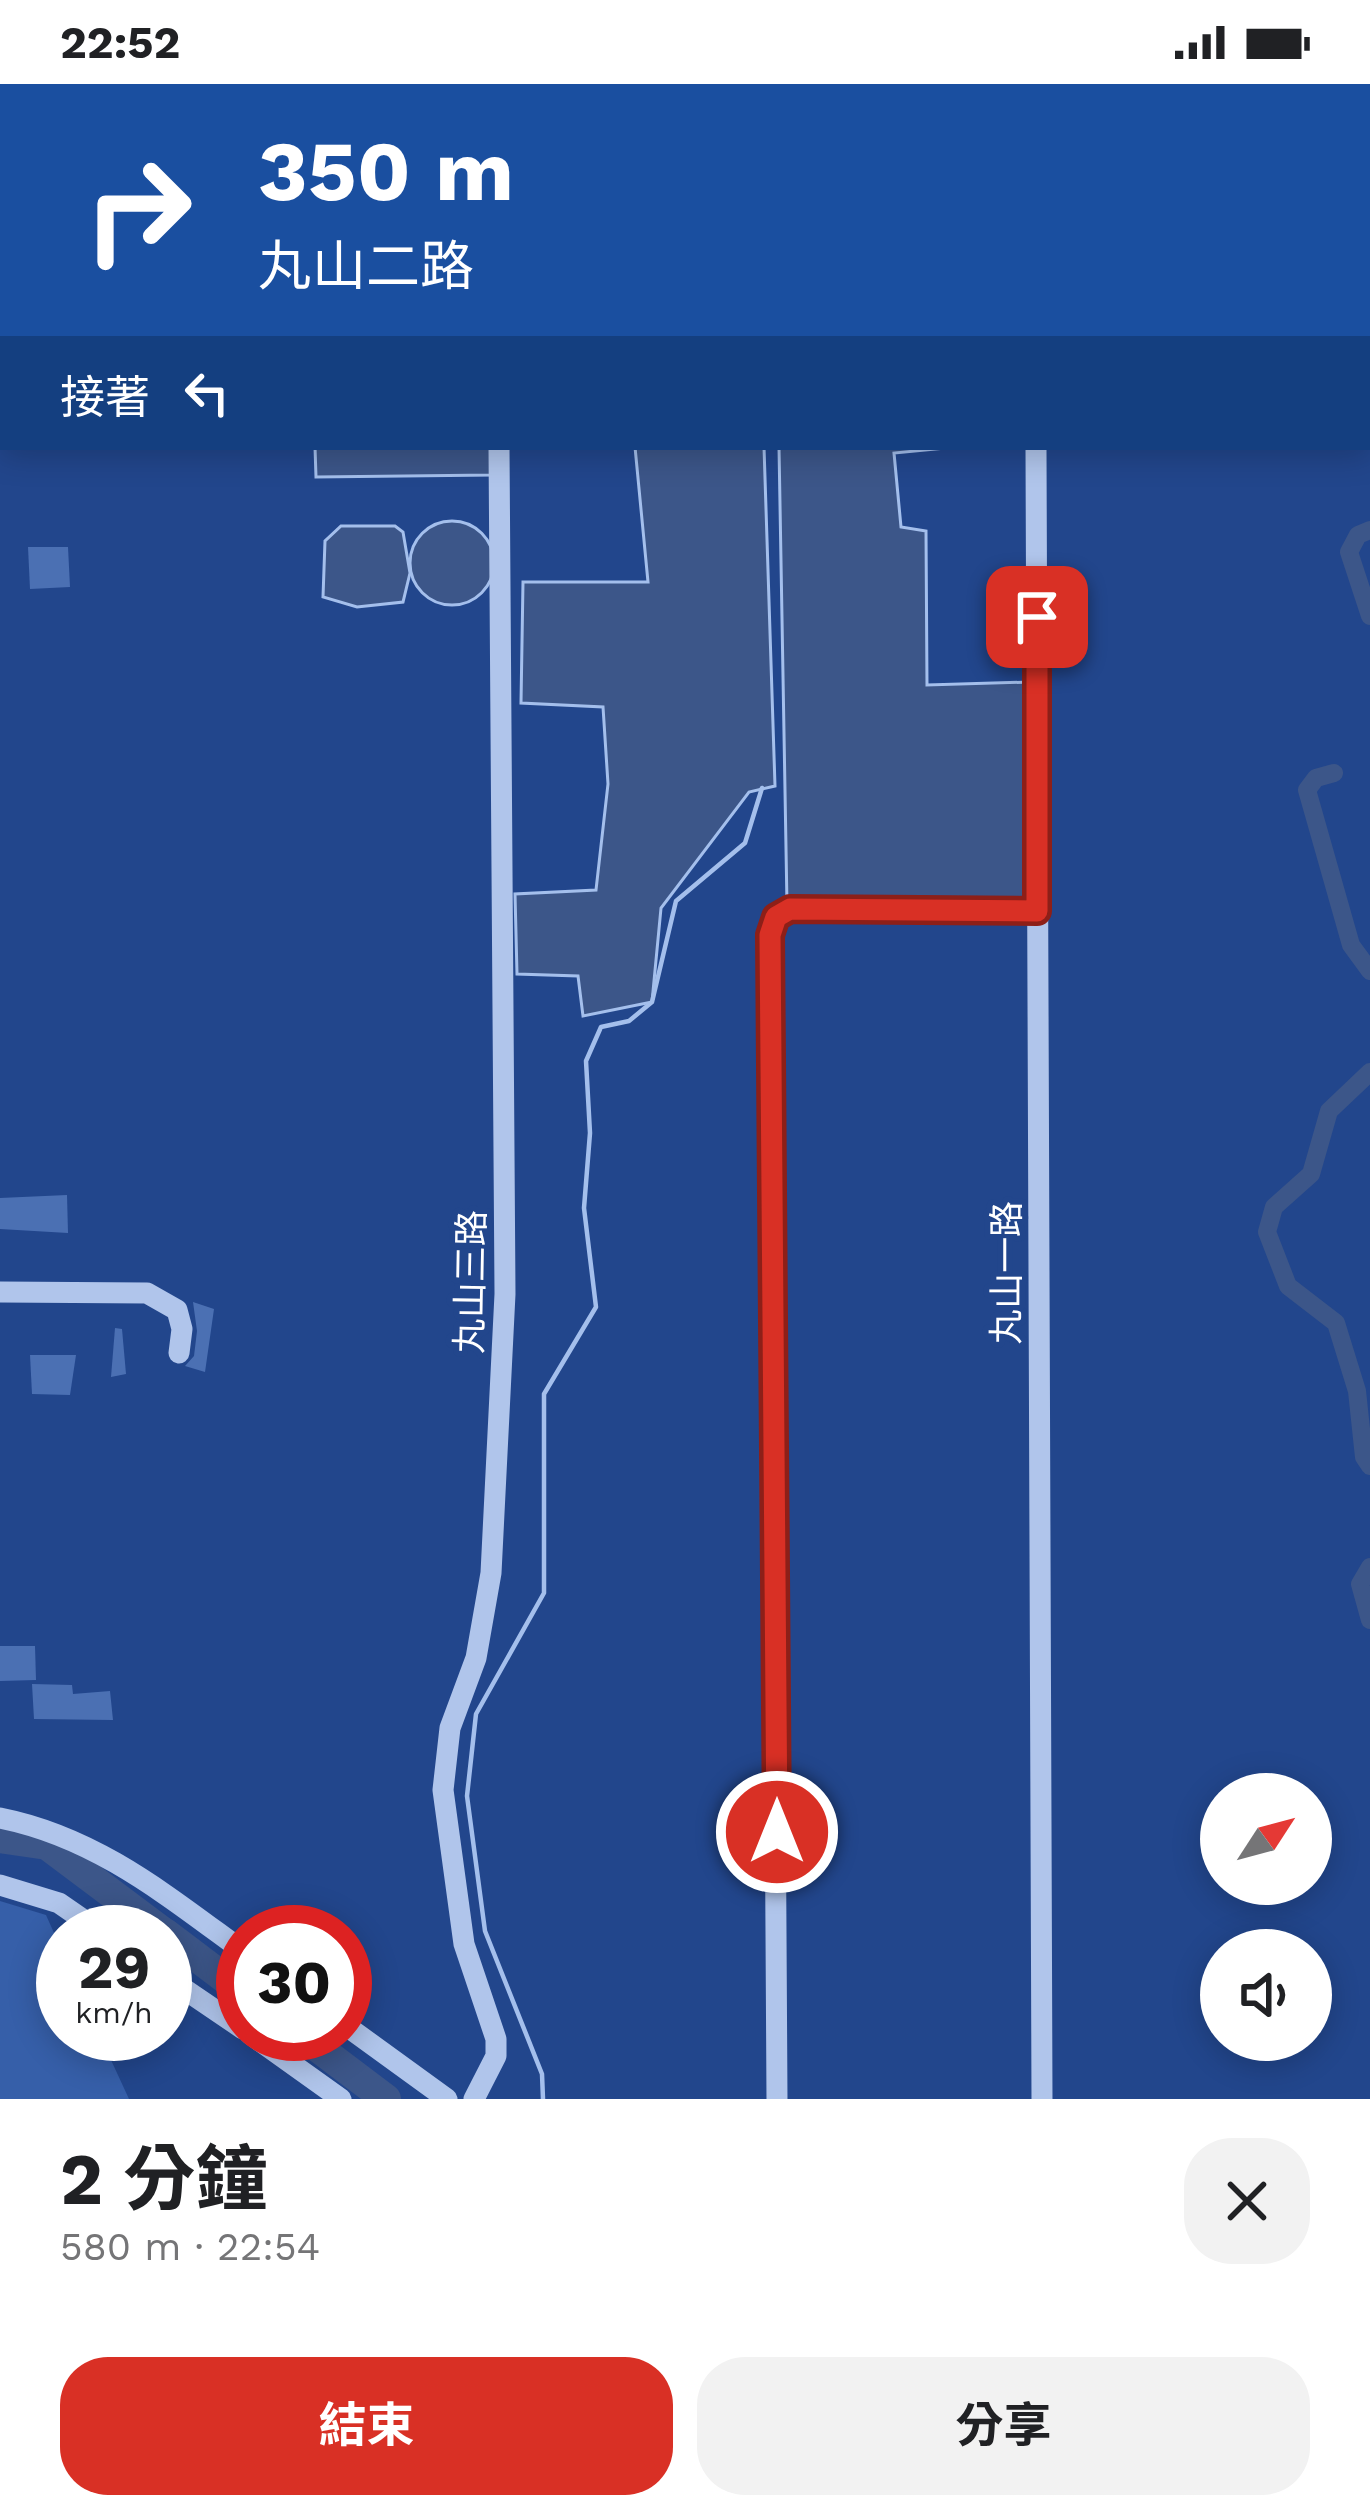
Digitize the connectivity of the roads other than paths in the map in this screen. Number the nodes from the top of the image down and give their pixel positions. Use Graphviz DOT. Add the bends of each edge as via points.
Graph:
graph roads {
  1 [pos="499,450"];
  2 [pos="1036,450"];
  3 [pos="1037,911"];
  4 [pos="0,1292"];
  5 [pos="178,1353"];
  6 [pos="0,1818"];
  7 [pos="0,1885"];
  8 [pos="62,1905"];
  9 [pos="216,1932"];
  10 [pos="372,2045"];
  11 [pos="287,2061"];
  12 [pos="341,2099"];
  13 [pos="447,2099"];
  14 [pos="474,2099"];
  15 [pos="777,2099"];
  16 [pos="1042,2099"];
  1 -- 14 [label="street, 丸山三路" via="505,1294 491,1573 476,1658 450,1728 443,1790 464,1944 496,2039"];
  2 -- 3 [label="street, 丸山一路"];
  3 -- 15 [label="street" via="790,909 776,917 770,935"];
  3 -- 16 [label="street, 丸山一路"];
  4 -- 5 [label="street" via="147,1293 177,1310"];
  6 -- 9 [label="street" via="110,1855"];
  7 -- 8 [label="street"];
  10 -- 13 [label="street"];
  11 -- 12 [label="street"];
}
